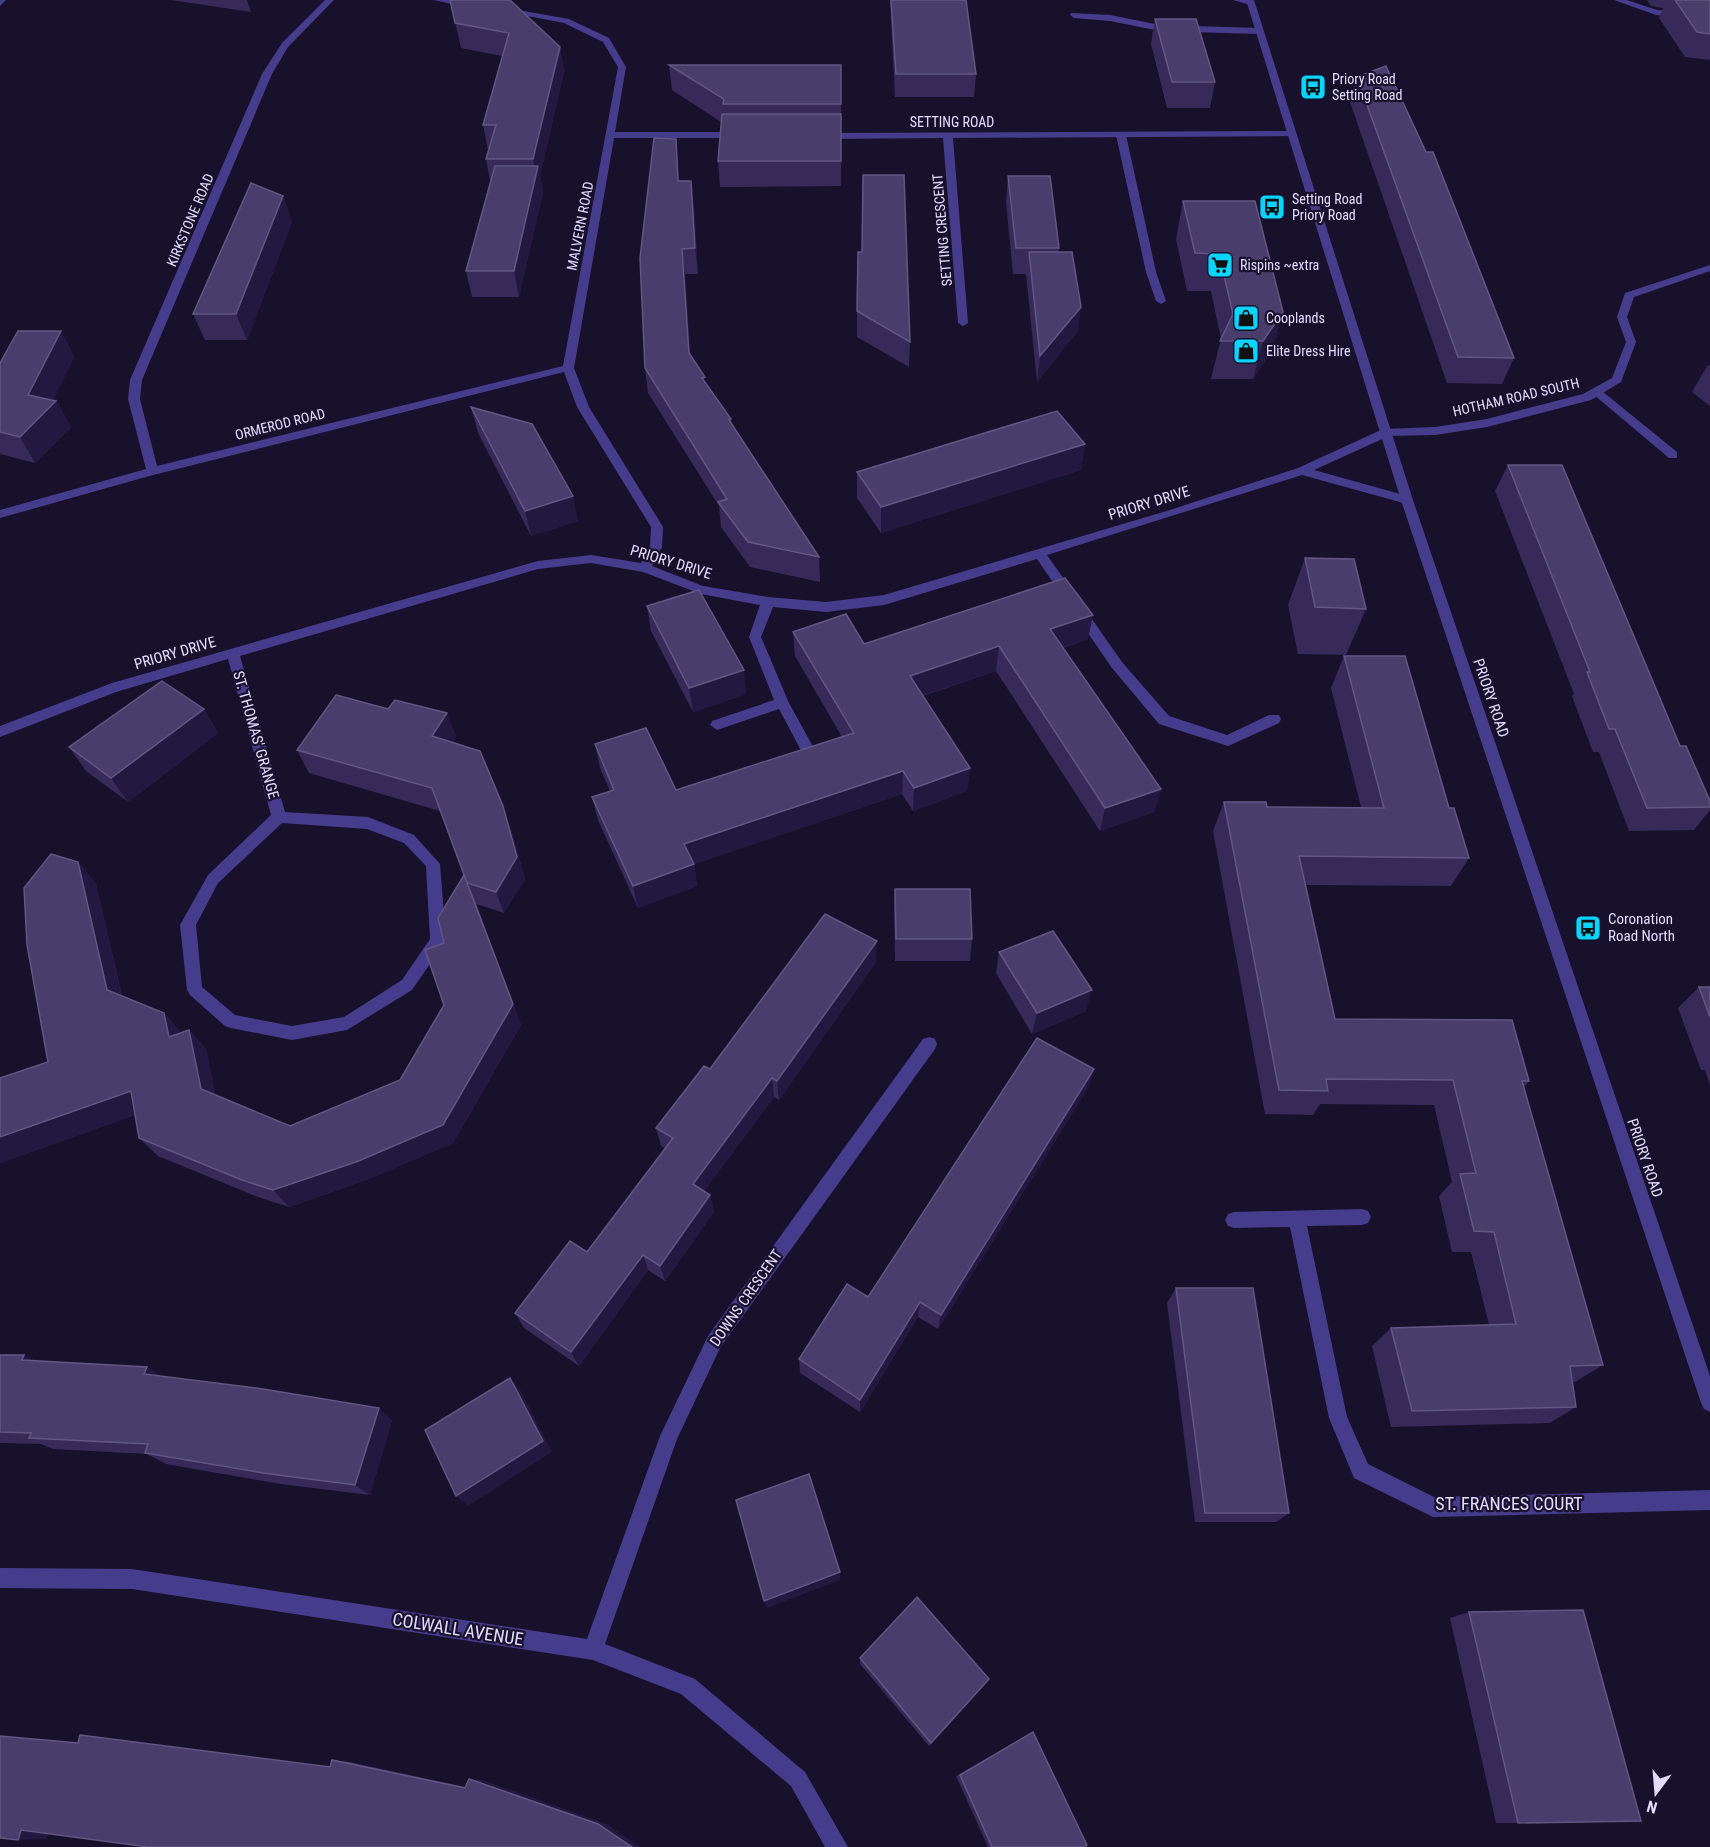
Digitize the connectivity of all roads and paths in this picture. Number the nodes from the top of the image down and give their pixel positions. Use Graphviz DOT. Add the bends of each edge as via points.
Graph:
graph roads {
  1 [pos="330,0"];
  2 [pos="438,0"];
  3 [pos="1618,0"];
  4 [pos="1246,1"];
  5 [pos="485,8"];
  6 [pos="496,10"];
  7 [pos="1074,15"];
  8 [pos="1710,18"];
  9 [pos="1259,31"];
  10 [pos="1293,134"];
  11 [pos="611,135"];
  12 [pos="751,135"];
  13 [pos="1121,135"];
  14 [pos="809,136"];
  15 [pos="948,136"];
  16 [pos="1710,268"];
  17 [pos="1161,301"];
  18 [pos="963,322"];
  19 [pos="568,368"];
  20 [pos="1597,391"];
  21 [pos="1387,432"];
  22 [pos="1673,455"];
  23 [pos="152,471"];
  24 [pos="1302,471"];
  25 [pos="1407,500"];
  26 [pos="0,514"];
  27 [pos="1040,554"];
  28 [pos="645,568"];
  29 [pos="768,602"];
  30 [pos="233,653"];
  31 [pos="782,703"];
  32 [pos="1274,719"];
  33 [pos="717,725"];
  34 [pos="0,732"];
  35 [pos="809,752"];
  36 [pos="279,817"];
  37 [pos="928,1044"];
  38 [pos="1362,1217"];
  39 [pos="1297,1219"];
  40 [pos="1234,1220"];
  41 [pos="1710,1402"];
  42 [pos="1710,1500"];
  43 [pos="0,1578"];
  44 [pos="593,1650"];
  45 [pos="837,1847"];
  1 -- 23 [label="street, KIRKSTONE ROAD" via="285,45 267,74 136,380 134,399"];
  2 -- 5 [label="street"];
  3 -- 8 [label="street" via="1656,12"];
  4 -- 9 [label="street, PRIORY ROAD"];
  6 -- 11 [label="street, MALVERN ROAD" via="566,21 606,40 621,67"];
  7 -- 9 [label="street" via="1160,28"];
  9 -- 10 [label="street, PRIORY ROAD"];
  10 -- 13 [label="street, SETTING ROAD"];
  10 -- 21 [label="street, PRIORY ROAD"];
  11 -- 12 [label="street"];
  11 -- 19 [label="street, MALVERN ROAD"];
  13 -- 15 [label="street, SETTING ROAD"];
  13 -- 17 [label="street"];
  14 -- 15 [label="street, SETTING ROAD"];
  15 -- 18 [label="street, SETTING CRESCENT"];
  16 -- 20 [label="street, HOTHAM ROAD SOUTH" via="1629,294 1623,317 1631,342 1617,380"];
  19 -- 23 [label="street, ORMEROD ROAD"];
  19 -- 28 [label="street" via="583,407 657,527 656,547"];
  20 -- 21 [label="street, HOTHAM ROAD SOUTH" via="1487,423 1435,431"];
  20 -- 22 [label="street"];
  21 -- 24 [label="street, PRIORY DRIVE"];
  21 -- 25 [label="street, PRIORY ROAD"];
  23 -- 26 [label="street, ORMEROD ROAD"];
  24 -- 25 [label="street"];
  24 -- 27 [label="street, PRIORY DRIVE"];
  25 -- 41 [label="street, PRIORY ROAD"];
  27 -- 29 [label="street, PRIORY DRIVE" via="884,600 826,607"];
  27 -- 32 [label="street" via="1116,665 1164,720 1228,741"];
  28 -- 29 [label="street, PRIORY DRIVE" via="701,590"];
  28 -- 30 [label="street, PRIORY DRIVE" via="591,560 538,565"];
  29 -- 31 [label="street" via="755,637"];
  30 -- 34 [label="street, PRIORY DRIVE" via="112,688"];
  30 -- 36 [label="street, ST. THOMAS' GRANGE"];
  31 -- 33 [label="street"];
  31 -- 35 [label="street"];
  36 -- 36 [label="street, ST. THOMAS' GRANGE" via="368,823 409,839 433,864 438,940 407,985 347,1023 292,1034 231,1021 195,990 188,925 213,879"];
  37 -- 44 [label="street, DOWNS CRESCENT" via="714,1342 669,1436"];
  38 -- 39 [label="street"];
  39 -- 40 [label="street"];
  39 -- 42 [label="street, ST. FRANCES COURT" via="1338,1418 1361,1471 1433,1507"];
  43 -- 44 [label="street, COLWALL AVENUE" via="132,1579"];
  44 -- 45 [label="street, COLWALL AVENUE" via="688,1686 798,1779"];
}
